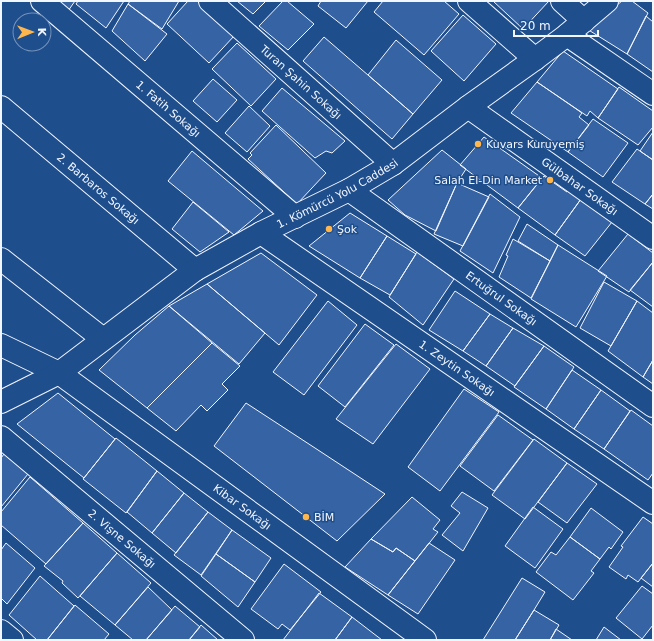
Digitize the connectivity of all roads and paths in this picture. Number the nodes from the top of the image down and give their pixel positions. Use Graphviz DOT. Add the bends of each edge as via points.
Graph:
graph roads {
  1 [pos="42,1"];
  2 [pos="210,1"];
  3 [pos="469,1"];
  4 [pos="562,1"];
  5 [pos="607,1"];
  6 [pos="584,21"];
  7 [pos="567,35"];
  8 [pos="536,59"];
  9 [pos="653,94"];
  10 [pos="468,106"];
  11 [pos="1,107"];
  12 [pos="392,164"];
  13 [pos="349,190"];
  14 [pos="295,217"];
  15 [pos="261,233"];
  16 [pos="653,238"];
  17 [pos="1,259"];
  18 [pos="195,270"];
  19 [pos="103,339"];
  20 [pos="1,345"];
  21 [pos="59,373"];
  22 [pos="1,402"];
  23 [pos="653,406"];
  24 [pos="1,437"];
  25 [pos="653,503"];
  26 [pos="1,631"];
  27 [pos="12,640"];
  28 [pos="243,640"];
  29 [pos="425,640"];
  1 -- 14 [label="street, 1. Fatih Sokağı"];
  2 -- 12 [label="street, Turan Şahin Sokağı"];
  3 -- 8 [label="street"];
  4 -- 6 [label="street"];
  5 -- 6 [label="street, 1. Kömürcü Yolu Caddesi"];
  6 -- 7 [label="street, 1. Kömürcü Yolu Caddesi"];
  7 -- 8 [label="street, 1. Kömürcü Yolu Caddesi"];
  7 -- 9 [label="street"];
  8 -- 10 [label="street, 1. Kömürcü Yolu Caddesi"];
  10 -- 12 [label="street, 1. Kömürcü Yolu Caddesi"];
  10 -- 16 [label="street, Gülbahar Sokağı"];
  11 -- 18 [label="street, 2. Barbaros Sokağı"];
  12 -- 13 [label="street, 1. Kömürcü Yolu Caddesi"];
  13 -- 14 [label="street, 1. Kömürcü Yolu Caddesi"];
  13 -- 23 [label="street, Ertuğrul Sokağı"];
  14 -- 15 [label="street, 1. Kömürcü Yolu Caddesi"];
  15 -- 18 [label="street, 1. Kömürcü Yolu Caddesi"];
  15 -- 25 [label="street, 1. Zeytin Sokağı"];
  17 -- 19 [label="street"];
  18 -- 19 [label="street, 1. Kömürcü Yolu Caddesi"];
  19 -- 21 [label="street, 1. Kömürcü Yolu Caddesi"];
  20 -- 21 [label="street, Kibar Sokağı"];
  21 -- 22 [label="street, 1. Kömürcü Yolu Caddesi"];
  21 -- 29 [label="street, Kibar Sokağı"];
  24 -- 28 [label="street, 2. Vişne Sokağı"];
  26 -- 27 [label="street"];
}
